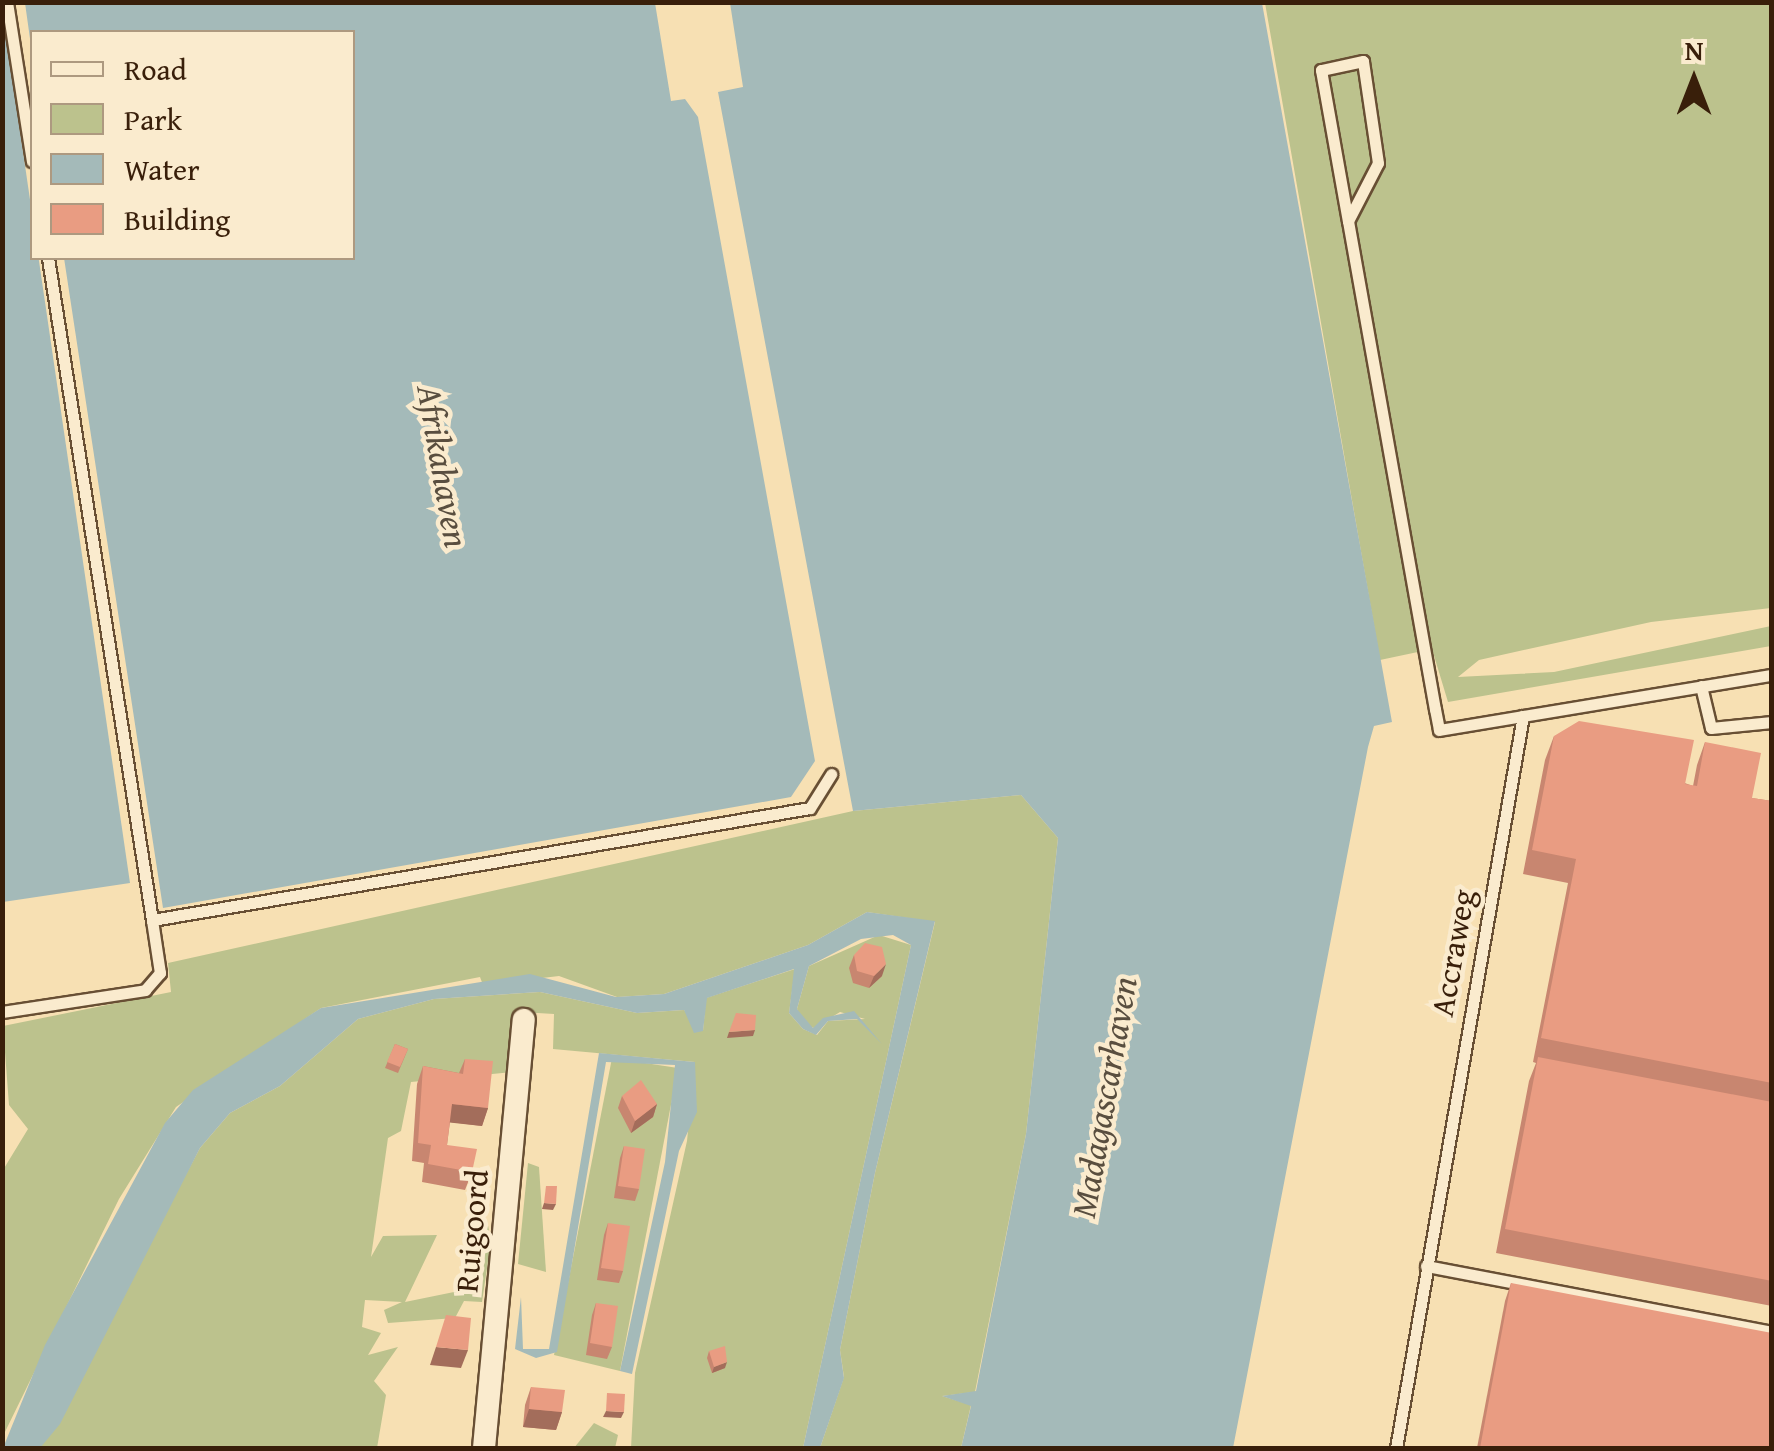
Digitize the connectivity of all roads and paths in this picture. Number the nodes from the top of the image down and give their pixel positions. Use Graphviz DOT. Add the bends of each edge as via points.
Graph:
graph roads {
  1 [pos="8,2"];
  2 [pos="30,148"];
  3 [pos="1348,221"];
  4 [pos="48,260"];
  5 [pos="1772,675"];
  6 [pos="1701,686"];
  7 [pos="1523,716"];
  8 [pos="1771,721"];
  9 [pos="831,774"];
  10 [pos="152,920"];
  11 [pos="2,1012"];
  12 [pos="524,1020"];
  13 [pos="1426,1266"];
  14 [pos="1772,1332"];
  15 [pos="484,1448"];
  16 [pos="1396,1448"];
  1 -- 2 [label="lane"];
  3 -- 3 [label="lane" via="1321,70 1364,61 1378,163"];
  3 -- 7 [label="lane" via="1438,730"];
  4 -- 10 [label="lane"];
  5 -- 6 [label="lane"];
  6 -- 7 [label="lane"];
  6 -- 8 [label="lane" via="1711,728"];
  7 -- 13 [label="lane, Accraweg"];
  9 -- 10 [label="lane" via="810,808"];
  10 -- 11 [label="lane" via="160,973 145,990"];
  12 -- 15 [label="street, Ruigoord"];
  13 -- 14 [label="lane"];
  13 -- 16 [label="lane, Accraweg"];
}
